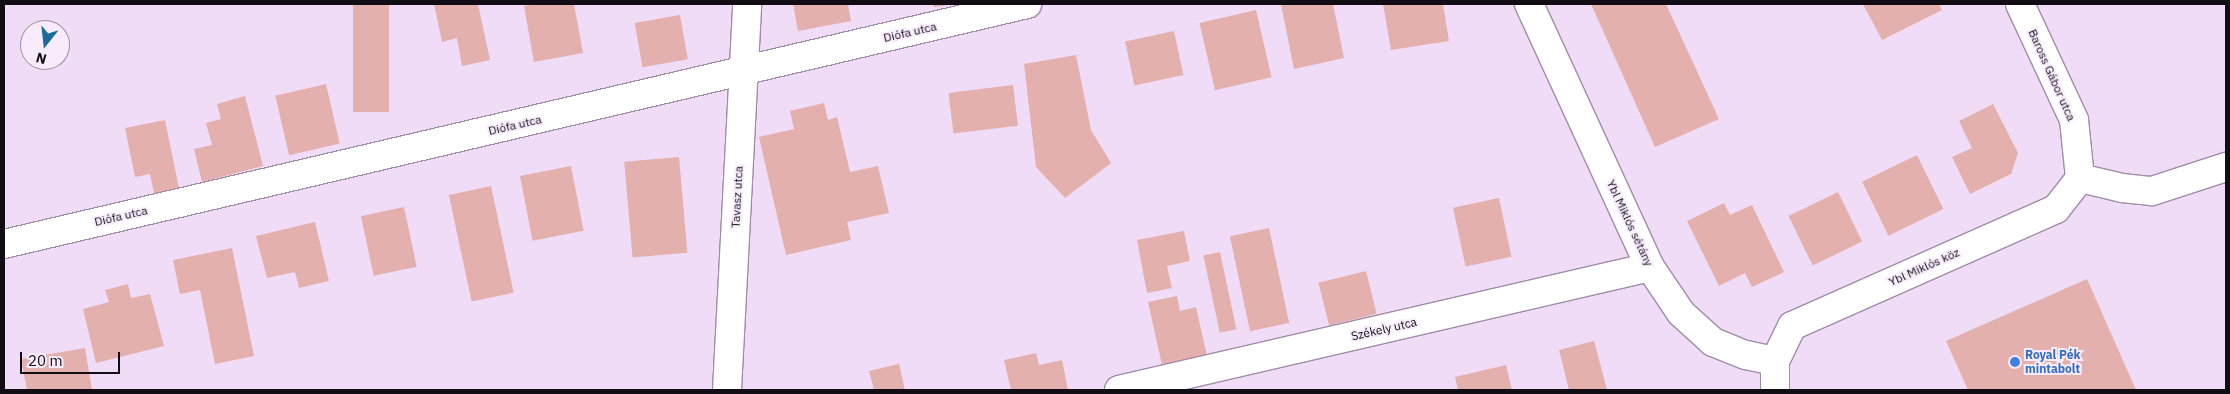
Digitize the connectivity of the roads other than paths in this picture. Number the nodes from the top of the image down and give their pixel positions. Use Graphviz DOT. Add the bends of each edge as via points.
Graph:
graph roads {
  1 [pos="748,4"];
  2 [pos="1027,4"];
  3 [pos="1529,4"];
  4 [pos="2020,4"];
  5 [pos="743,72"];
  6 [pos="2226,166"];
  7 [pos="2080,178"];
  8 [pos="4,244"];
  9 [pos="1650,267"];
  10 [pos="1775,361"];
  11 [pos="727,390"];
  12 [pos="1119,390"];
  13 [pos="1775,390"];
  1 -- 5 [label="street, Tavasz utca"];
  2 -- 5 [label="street, Diófa utca"];
  3 -- 9 [label="street, Ybl Miklós sétány"];
  4 -- 7 [label="street, Baross Gábor utca" via="2074,120"];
  5 -- 8 [label="street, Diófa utca"];
  5 -- 11 [label="street, Tavasz utca"];
  6 -- 7 [label="street" via="2152,191"];
  7 -- 10 [label="street, Ybl Miklós köz" via="2056,209 1792,326"];
  9 -- 10 [label="street, Ybl Miklós sétány" via="1682,313 1713,342 1746,355"];
  9 -- 12 [label="street, Székely utca"];
  10 -- 13 [label="street"];
}
